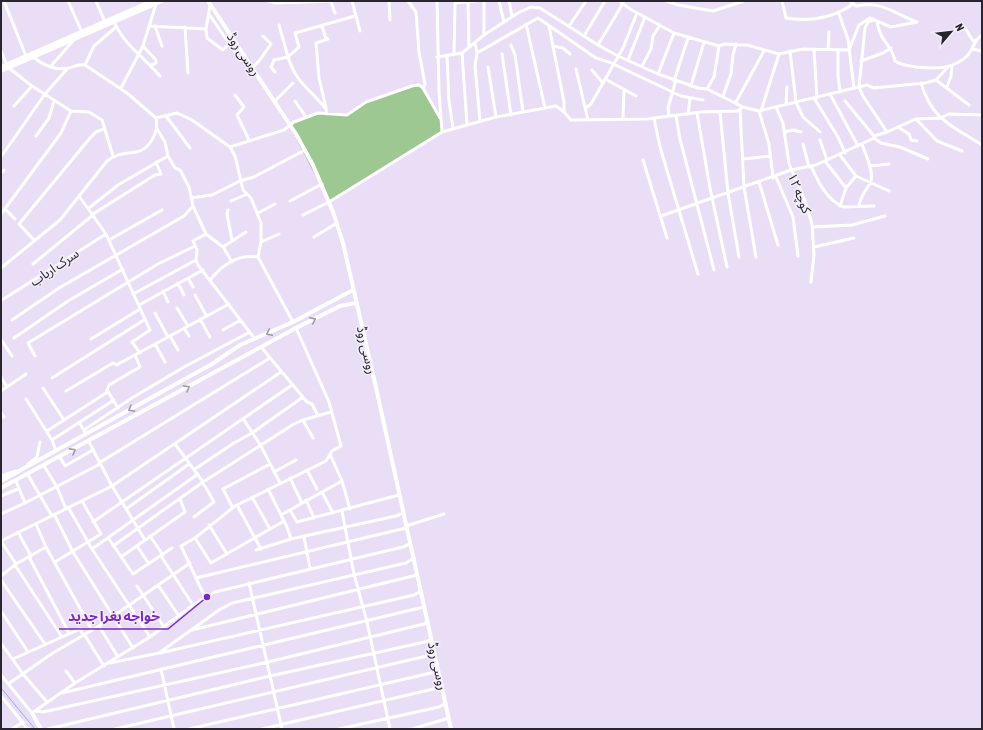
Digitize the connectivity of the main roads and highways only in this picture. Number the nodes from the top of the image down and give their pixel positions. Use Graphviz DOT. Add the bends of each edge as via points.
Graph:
graph roads {
  1 [pos="162,1"];
  2 [pos="147,2"];
  3 [pos="154,2"];
  4 [pos="209,2"];
  5 [pos="74,38"];
  6 [pos="8,66"];
  7 [pos="1,67"];
  8 [pos="1,71"];
  9 [pos="353,290"];
  10 [pos="356,303"];
  11 [pos="150,399"];
  12 [pos="154,406"];
  13 [pos="1,481"];
  14 [pos="1,488"];
  15 [pos="34,712"];
  16 [pos="41,729"];
  17 [pos="451,729"];
  1 -- 3 [label="main road"];
  2 -- 3 [label="main road"];
  2 -- 5 [label="main road"];
  3 -- 5 [label="main road"];
  4 -- 9 [label="main road, روسی روڈ" via="305,150 337,223"];
  5 -- 6 [label="main road"];
  5 -- 6 [label="main road" via="26,56"];
  6 -- 7 [label="main road"];
  6 -- 8 [label="main road"];
  9 -- 10 [label="main road, روسی روڈ"];
  9 -- 11 [label="main road, one-way" via="293,322 230,351"];
  12 -- 10 [label="main road, one-way" via="296,328 340,306"];
  10 -- 17 [label="main road, روسی روڈ"];
  11 -- 12 [label="main road"];
  11 -- 13 [label="main road, one-way"];
  14 -- 12 [label="main road, one-way"];
  15 -- 16 [label="main road"];
}
